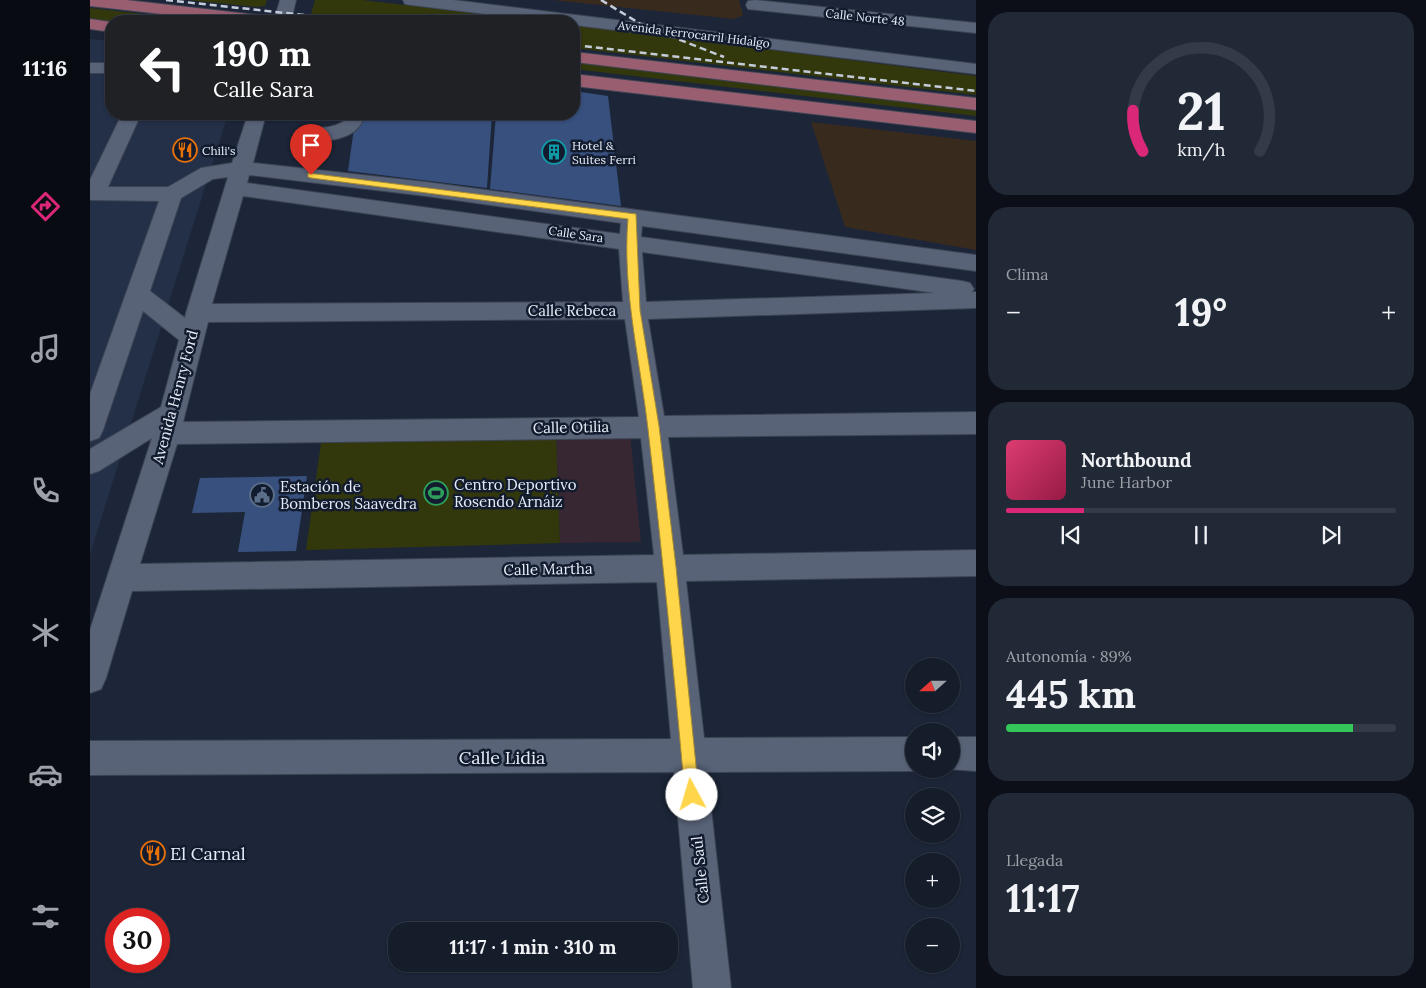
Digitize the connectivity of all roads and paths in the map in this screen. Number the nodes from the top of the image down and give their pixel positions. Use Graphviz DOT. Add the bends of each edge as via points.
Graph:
graph roads {
  1 [pos="288,0"];
  2 [pos="411,0"];
  3 [pos="90,1"];
  4 [pos="754,3"];
  5 [pos="214,15"];
  6 [pos="284,15"];
  7 [pos="535,15"];
  8 [pos="580,20"];
  9 [pos="90,24"];
  10 [pos="105,26"];
  11 [pos="976,28"];
  12 [pos="767,43"];
  13 [pos="580,58"];
  14 [pos="90,68"];
  15 [pos="105,68"];
  16 [pos="976,69"];
  17 [pos="580,81"];
  18 [pos="976,104"];
  19 [pos="127,120"];
  20 [pos="255,120"];
  21 [pos="307,120"];
  22 [pos="353,120"];
  23 [pos="976,127"];
  24 [pos="304,134"];
  25 [pos="292,173"];
  26 [pos="239,178"];
  27 [pos="172,194"];
  28 [pos="631,229"];
  29 [pos="976,263"];
  30 [pos="976,291"];
  31 [pos="138,294"];
  32 [pos="976,300"];
  33 [pos="635,310"];
  34 [pos="195,325"];
  35 [pos="976,422"];
  36 [pos="169,423"];
  37 [pos="653,426"];
  38 [pos="90,430"];
  39 [pos="90,463"];
  40 [pos="976,563"];
  41 [pos="670,567"];
  42 [pos="121,578"];
  43 [pos="90,678"];
  44 [pos="905,754"];
  45 [pos="960,754"];
  46 [pos="976,754"];
  47 [pos="688,757"];
  48 [pos="90,758"];
  49 [pos="712,988"];
  1 -- 6 [label="street"];
  2 -- 7 [label="street, Avenida Ferrocarril Hidalgo"];
  3 -- 5 [label="main road"];
  4 -- 11 [label="street, Calle Norte 48"];
  4 -- 12 [label="street"];
  8 -- 12 [label="street, Avenida Ferrocarril Hidalgo"];
  9 -- 10 [label="main road"];
  12 -- 16 [label="street, Avenida Ferrocarril Hidalgo"];
  13 -- 18 [label="main road"];
  14 -- 15 [label="street"];
  17 -- 23 [label="main road"];
  19 -- 27 [label="street" via="94,194"];
  20 -- 26 [label="street, Avenida Henry Ford"];
  21 -- 24 [label="street"];
  22 -- 24 [label="street" via="344,130"];
  24 -- 25 [label="street"];
  25 -- 26 [label="street, Calle Sara"];
  25 -- 28 [label="street, Calle Sara"];
  26 -- 27 [label="street" via="208,173"];
  26 -- 28 [label="street, Calle Sara"];
  26 -- 34 [label="street, Avenida Henry Ford"];
  27 -- 31 [label="street"];
  28 -- 29 [label="street, Calle Sara"];
  28 -- 30 [label="street, Calle Sara"];
  28 -- 33 [label="street, Calle Saúl"];
  31 -- 34 [label="street"];
  31 -- 38 [label="street"];
  32 -- 33 [label="street, Calle Rebeca"];
  33 -- 34 [label="street, Calle Rebeca"];
  33 -- 37 [label="street, Calle Saúl"];
  34 -- 36 [label="street, Avenida Henry Ford"];
  35 -- 37 [label="street, Calle Otilia"];
  36 -- 37 [label="street, Calle Otilia"];
  36 -- 39 [label="street"];
  36 -- 42 [label="street, Avenida Henry Ford"];
  37 -- 41 [label="street, Calle Saúl"];
  40 -- 41 [label="street, Calle Martha"];
  41 -- 42 [label="street, Calle Martha"];
  41 -- 47 [label="street, Calle Saúl"];
  42 -- 43 [label="street, Avenida Henry Ford"];
  44 -- 47 [label="street, Calle Lidia"];
  45 -- 46 [label="street"];
  47 -- 48 [label="street, Calle Lidia"];
  47 -- 49 [label="street, Calle Saúl"];
}
